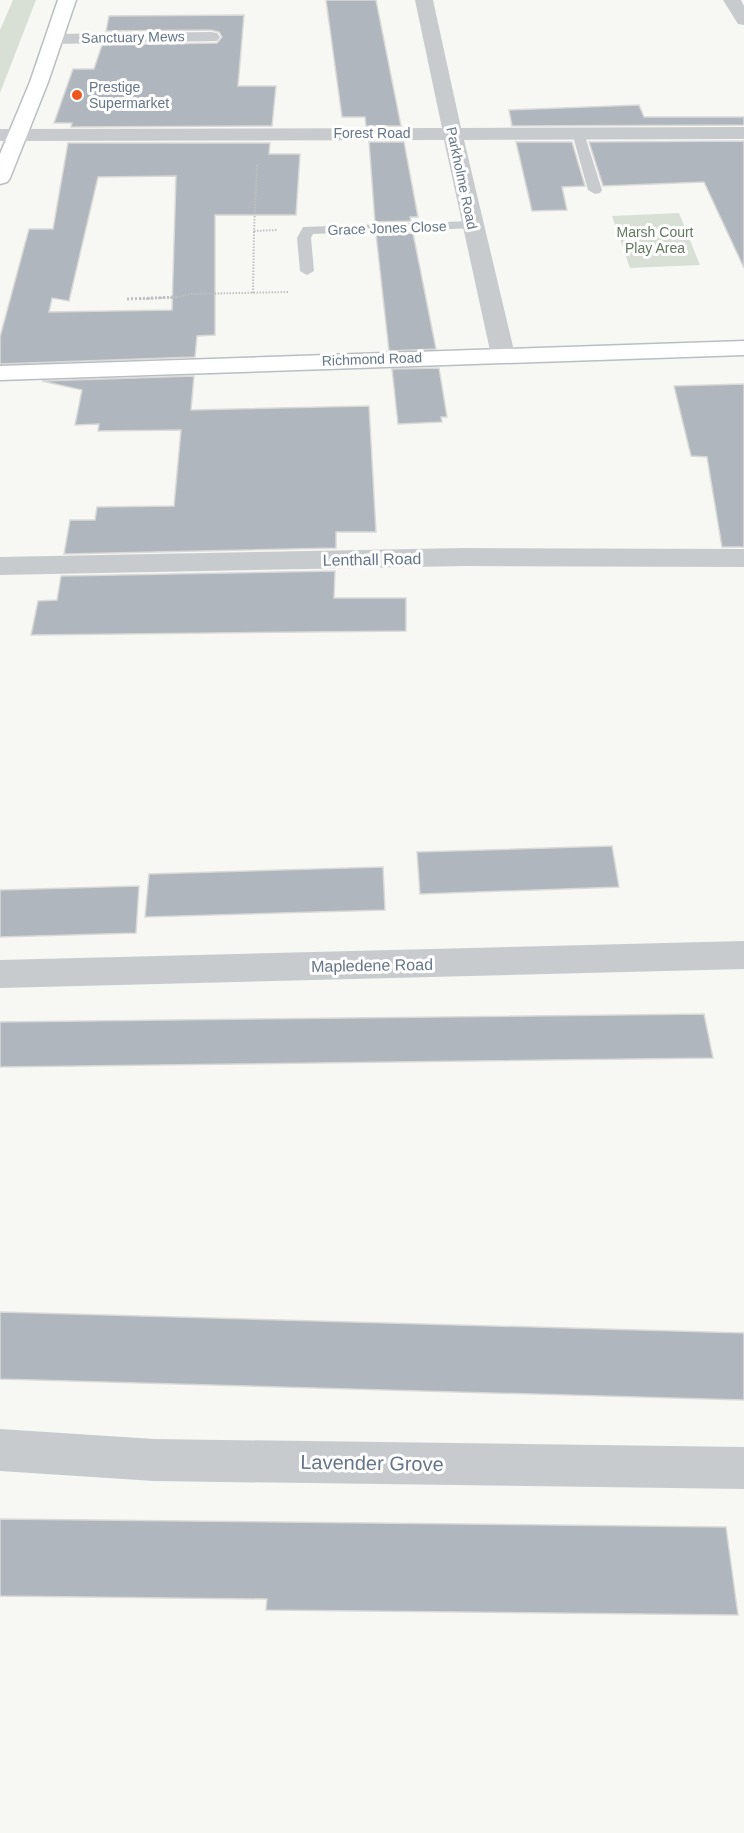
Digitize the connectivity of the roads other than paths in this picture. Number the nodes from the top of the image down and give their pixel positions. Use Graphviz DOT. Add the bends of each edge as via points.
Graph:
graph roads {
  1 [pos="67,0"];
  2 [pos="424,0"];
  3 [pos="732,0"];
  4 [pos="744,20"];
  5 [pos="211,37"];
  6 [pos="54,39"];
  7 [pos="453,133"];
  8 [pos="578,133"];
  9 [pos="744,133"];
  10 [pos="8,135"];
  11 [pos="0,178"];
  12 [pos="595,190"];
  13 [pos="472,225"];
  14 [pos="307,271"];
  15 [pos="744,348"];
  16 [pos="503,355"];
  17 [pos="0,373"];
  18 [pos="744,558"];
  19 [pos="0,566"];
  20 [pos="744,955"];
  21 [pos="0,974"];
  22 [pos="0,1450"];
  23 [pos="744,1468"];
  1 -- 6 [label="street"];
  2 -- 7 [label="street, Parkholme Road"];
  3 -- 4 [label="street"];
  5 -- 6 [label="street, Sanctuary Mews"];
  6 -- 10 [label="street"];
  7 -- 8 [label="street, Forest Road"];
  7 -- 10 [label="street, Forest Road"];
  7 -- 13 [label="street, Parkholme Road"];
  8 -- 9 [label="street, Forest Road"];
  8 -- 12 [label="lane"];
  10 -- 11 [label="street"];
  13 -- 14 [label="lane, Grace Jones Close" via="308,230 304,238"];
  13 -- 16 [label="street, Parkholme Road"];
  15 -- 16 [label="street, Richmond Road"];
  16 -- 17 [label="street, Richmond Road"];
  18 -- 19 [label="street, Lenthall Road" via="392,558"];
  20 -- 21 [label="street, Mapledene Road"];
  22 -- 23 [label="street, Lavender Grove" via="154,1460"];
}
